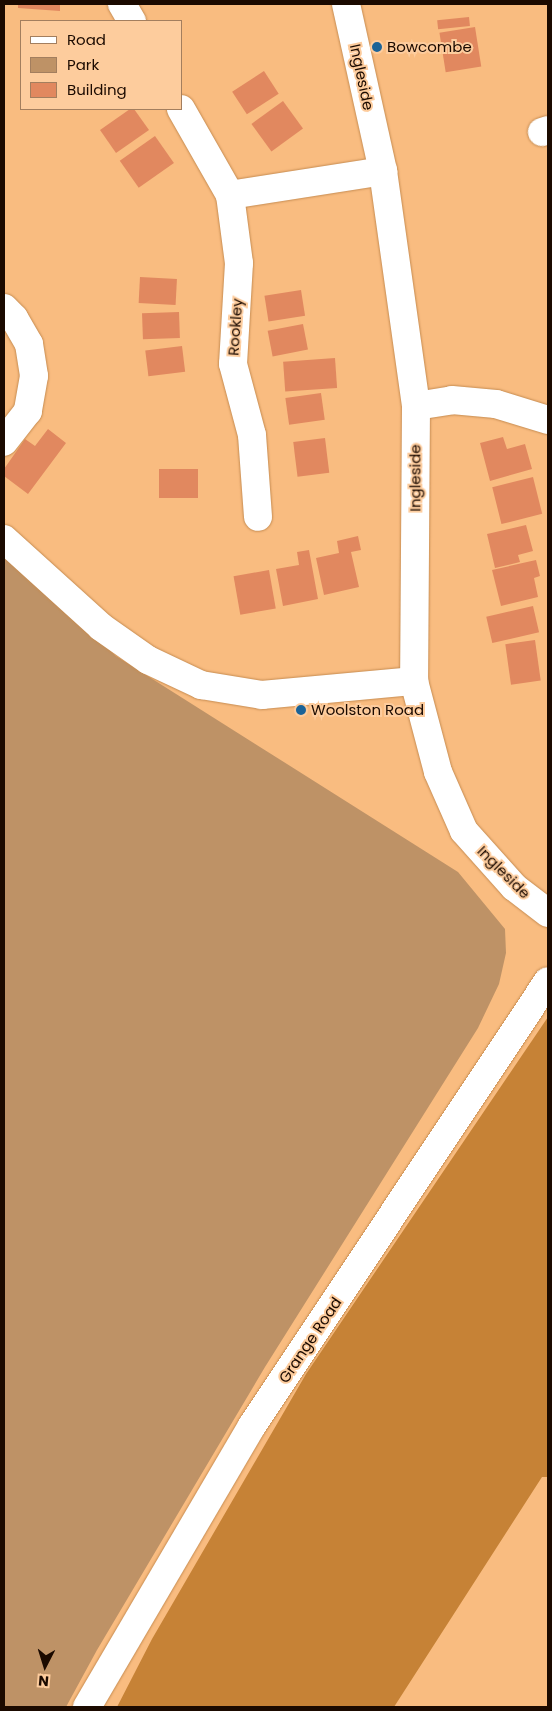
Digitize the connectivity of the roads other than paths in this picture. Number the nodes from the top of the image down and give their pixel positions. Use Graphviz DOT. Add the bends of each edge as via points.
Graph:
graph roads {
  1 [pos="122,4"];
  2 [pos="346,4"];
  3 [pos="131,20"];
  4 [pos="182,110"];
  5 [pos="383,171"];
  6 [pos="230,195"];
  7 [pos="4,308"];
  8 [pos="416,406"];
  9 [pos="548,420"];
  10 [pos="4,442"];
  11 [pos="258,517"];
  12 [pos="4,539"];
  13 [pos="414,681"];
  14 [pos="548,912"];
  15 [pos="548,981"];
  16 [pos="87,1707"];
  1 -- 3 [label="street"];
  2 -- 5 [label="street, Ingleside"];
  4 -- 6 [label="street, Rookley"];
  5 -- 6 [label="street"];
  5 -- 8 [label="street, Ingleside"];
  6 -- 11 [label="street, Rookley" via="239,263 233,364 252,435"];
  7 -- 10 [label="street" via="14,318 29,344 34,376 28,411"];
  8 -- 9 [label="street" via="452,400 496,404"];
  8 -- 13 [label="street, Ingleside"];
  12 -- 13 [label="street" via="101,628 148,660 201,685 262,695"];
  13 -- 14 [label="street, Ingleside" via="438,772 464,831 514,887"];
  15 -- 16 [label="street, Grange Road" via="252,1426"];
}
